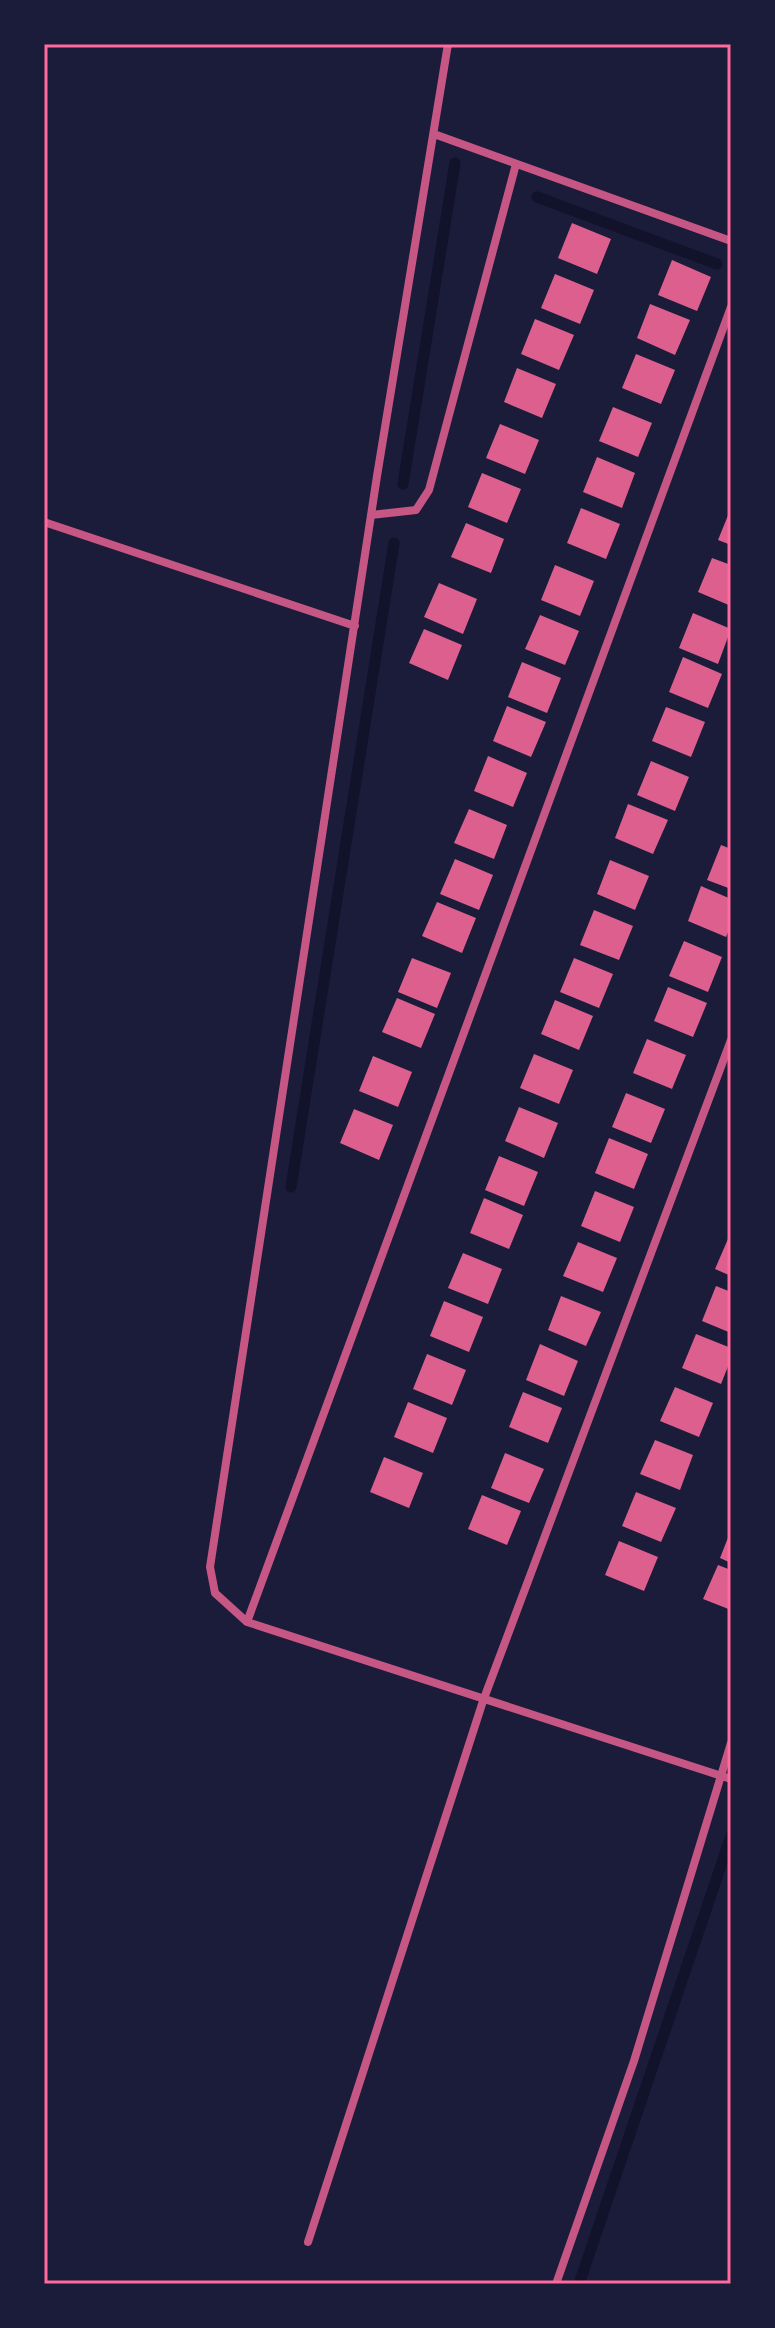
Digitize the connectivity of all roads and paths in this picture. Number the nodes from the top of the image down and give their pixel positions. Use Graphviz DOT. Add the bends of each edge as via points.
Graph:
graph roads {
  1 [pos="448,44"];
  2 [pos="434,134"];
  3 [pos="516,164"];
  4 [pos="731,241"];
  5 [pos="731,307"];
  6 [pos="371,515"];
  7 [pos="44,522"];
  8 [pos="355,626"];
  9 [pos="731,1040"];
  10 [pos="247,1622"];
  11 [pos="483,1701"];
  12 [pos="731,1743"];
  13 [pos="719,1775"];
  14 [pos="731,1779"];
  15 [pos="308,2242"];
  16 [pos="556,2284"];
  1 -- 2 [label="street"];
  2 -- 3 [label="street"];
  2 -- 6 [label="street"];
  3 -- 4 [label="street"];
  3 -- 6 [label="street" via="429,490 416,510"];
  5 -- 10 [label="street"];
  6 -- 8 [label="street"];
  7 -- 8 [label="street"];
  8 -- 10 [label="street" via="210,1567 215,1593"];
  9 -- 11 [label="street"];
  10 -- 11 [label="street"];
  11 -- 13 [label="street"];
  11 -- 15 [label="street"];
  12 -- 13 [label="street"];
  13 -- 14 [label="street"];
  13 -- 16 [label="street" via="634,2061"];
}
